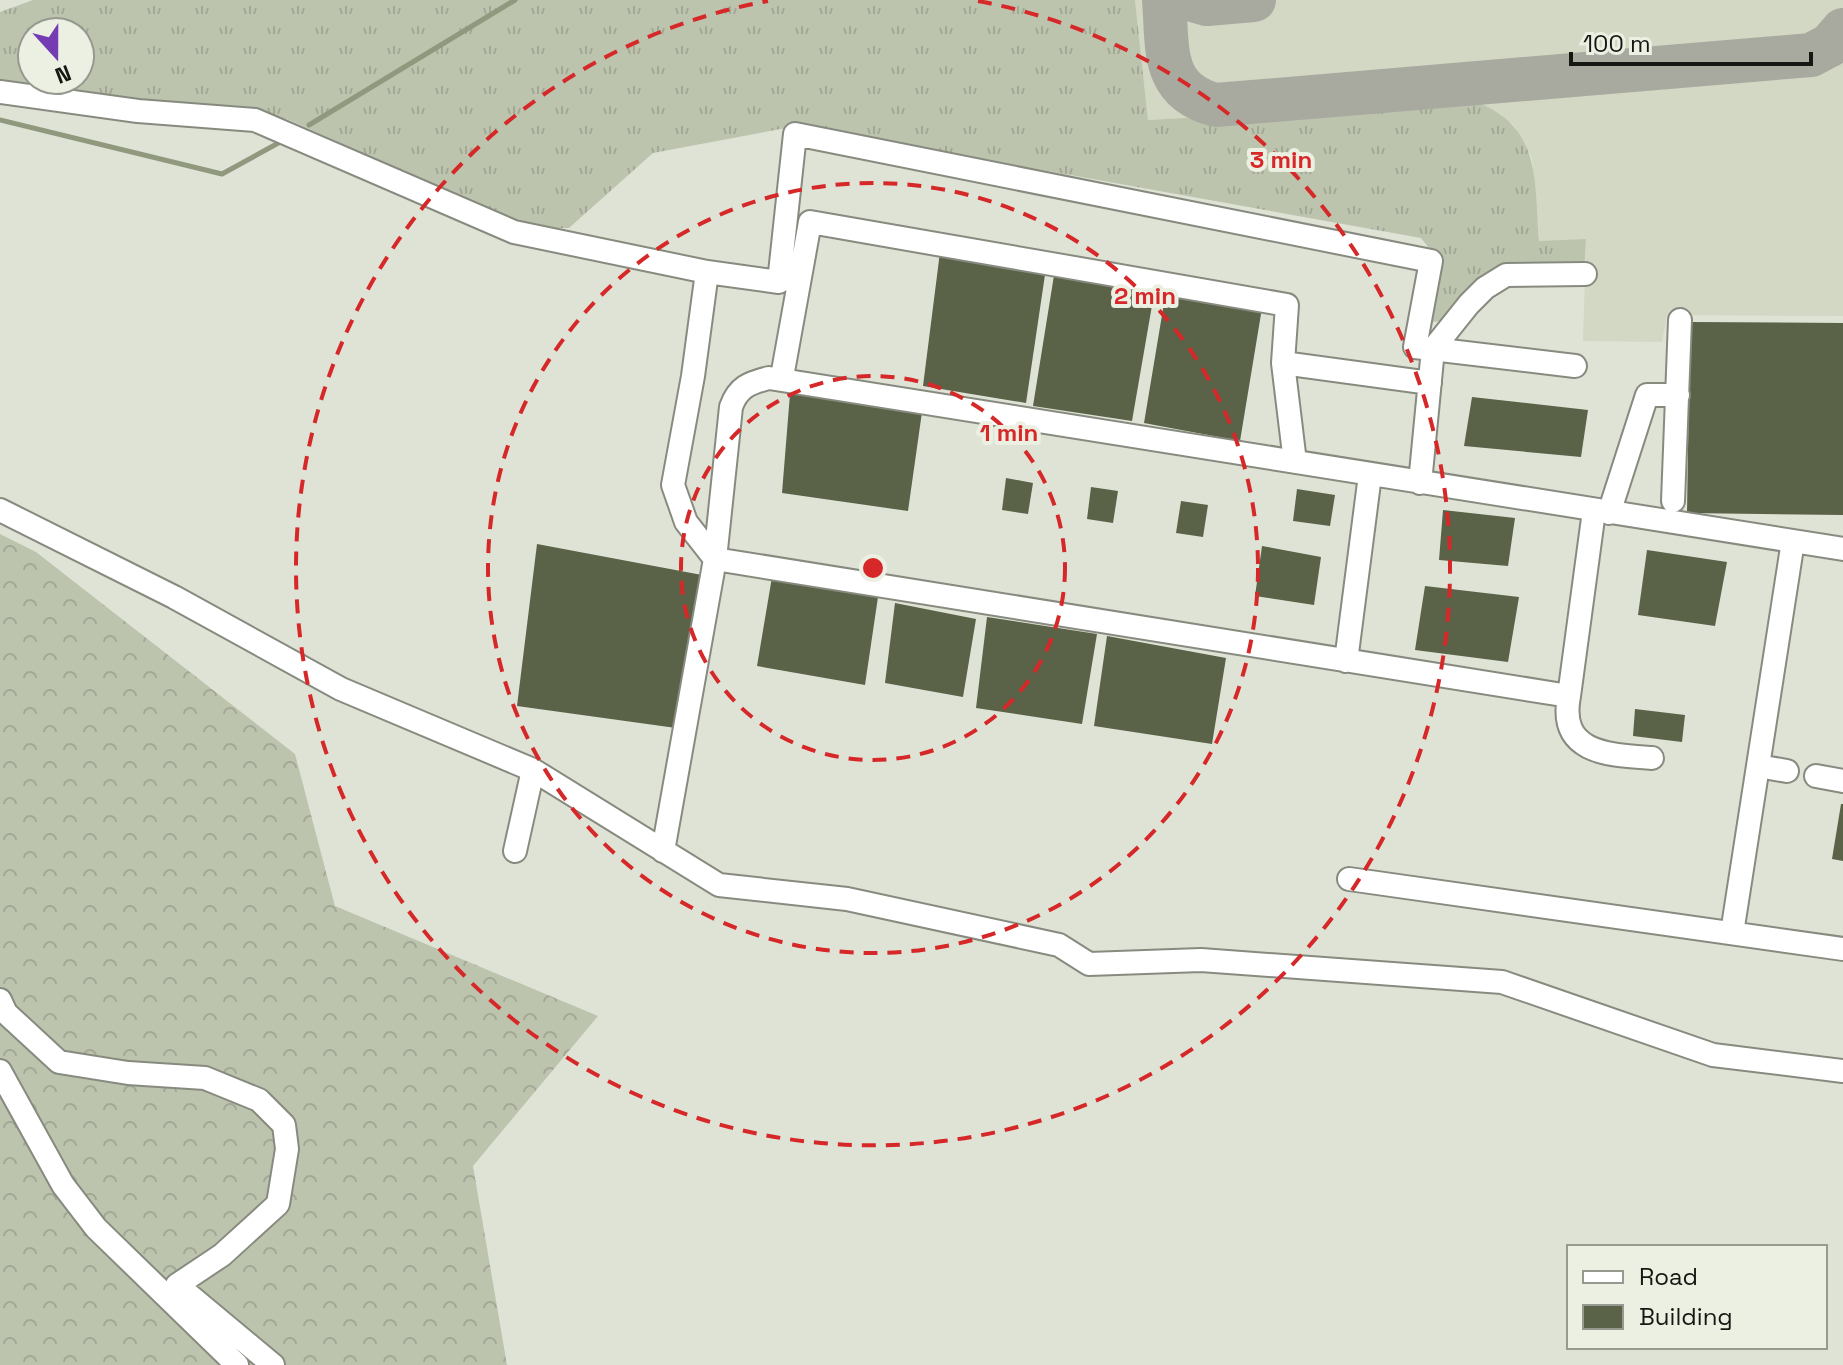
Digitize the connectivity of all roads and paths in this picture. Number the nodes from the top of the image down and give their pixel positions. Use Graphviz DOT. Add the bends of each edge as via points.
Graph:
graph roads {
  1 [pos="0,92"];
  2 [pos="707,272"];
  3 [pos="1585,274"];
  4 [pos="1680,320"];
  5 [pos="1433,349"];
  6 [pos="1283,363"];
  7 [pos="1575,366"];
  8 [pos="782,377"];
  9 [pos="1430,383"];
  10 [pos="1678,395"];
  11 [pos="1295,462"];
  12 [pos="1370,475"];
  13 [pos="1420,483"];
  14 [pos="1673,501"];
  15 [pos="0,510"];
  16 [pos="1602,512"];
  17 [pos="1793,541"];
  18 [pos="1843,549"];
  19 [pos="715,559"];
  20 [pos="1346,661"];
  21 [pos="1569,696"];
  22 [pos="1652,758"];
  23 [pos="1758,766"];
  24 [pos="533,770"];
  25 [pos="1787,771"];
  26 [pos="1816,776"];
  27 [pos="1843,781"];
  28 [pos="515,851"];
  29 [pos="663,851"];
  30 [pos="1349,879"];
  31 [pos="1732,933"];
  32 [pos="1843,949"];
  33 [pos="0,1000"];
  34 [pos="0,1071"];
  35 [pos="1843,1071"];
  36 [pos="237,1365"];
  37 [pos="273,1365"];
  1 -- 2 [label="street" via="255,120 514,232"];
  2 -- 5 [label="street" via="779,282 795,134 1431,261 1415,347"];
  2 -- 19 [label="street" via="673,485 686,522"];
  3 -- 5 [label="street" via="1506,275 1469,304"];
  4 -- 10 [label="street"];
  5 -- 7 [label="street"];
  5 -- 9 [label="street"];
  6 -- 8 [label="street" via="1287,305 810,222"];
  6 -- 9 [label="street"];
  6 -- 11 [label="street"];
  8 -- 11 [label="street"];
  8 -- 19 [label="street" via="758,380 735,394"];
  9 -- 13 [label="street"];
  10 -- 14 [label="street"];
  10 -- 16 [label="street" via="1647,395"];
  11 -- 12 [label="street"];
  12 -- 13 [label="street"];
  12 -- 20 [label="street"];
  13 -- 16 [label="street"];
  15 -- 24 [label="street" via="341,689"];
  16 -- 17 [label="street"];
  16 -- 21 [label="street"];
  17 -- 18 [label="street"];
  17 -- 23 [label="street"];
  19 -- 20 [label="street"];
  19 -- 29 [label="street"];
  20 -- 21 [label="street"];
  21 -- 22 [label="street" via="1565,713 1580,742 1594,751"];
  23 -- 25 [label="street"];
  23 -- 31 [label="street"];
  24 -- 28 [label="street"];
  24 -- 29 [label="street"];
  26 -- 27 [label="street"];
  29 -- 35 [label="street" via="719,885 847,899 1059,945 1089,964 1201,960 1502,982 1713,1055"];
  30 -- 31 [label="street"];
  31 -- 32 [label="street"];
  33 -- 37 [label="street" via="6,1013 59,1062 205,1078 259,1100 284,1125 287,1149 278,1204 222,1255 177,1285"];
  34 -- 36 [label="street" via="63,1185 96,1228"];
}
